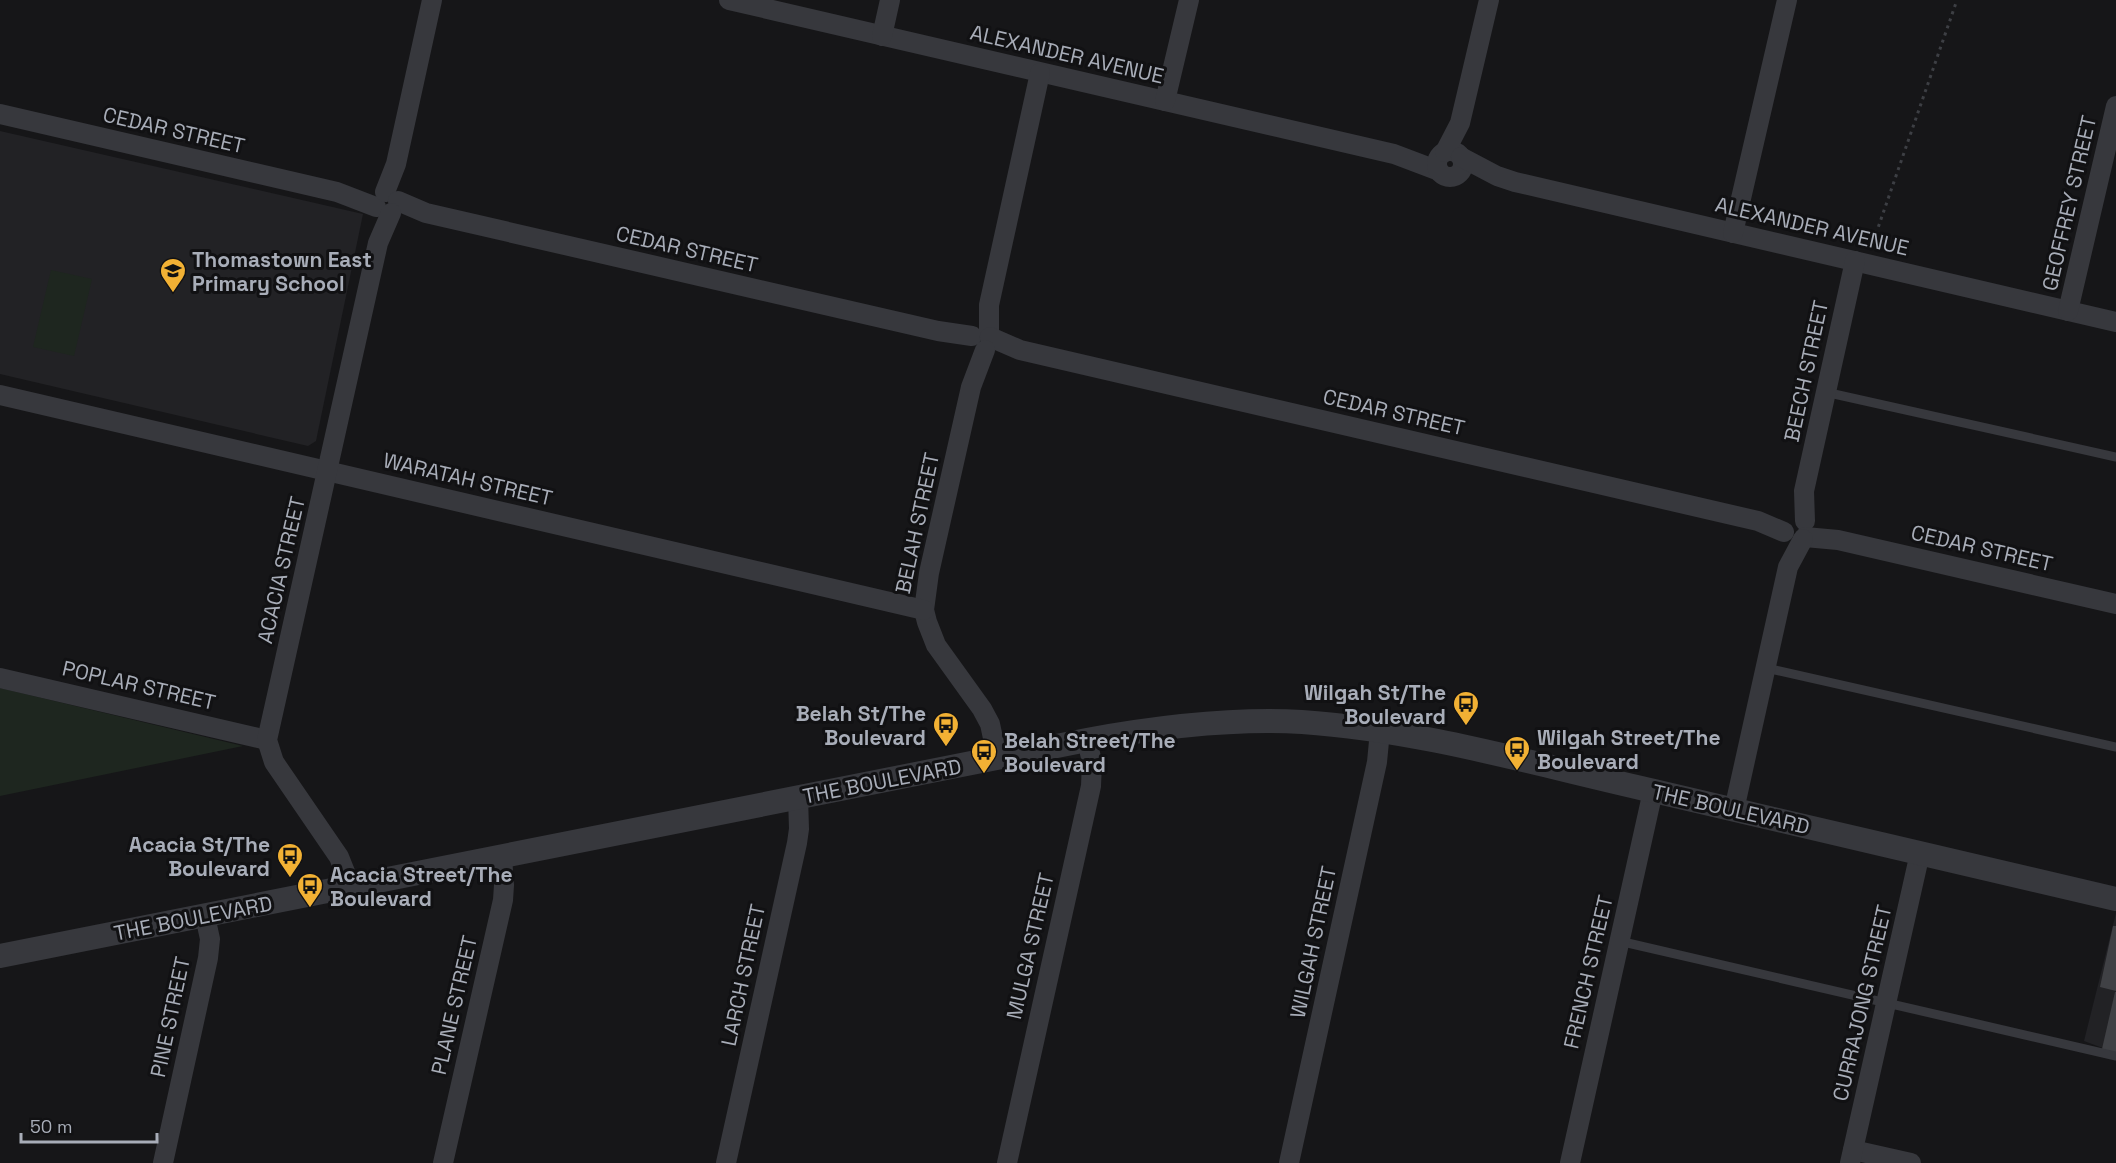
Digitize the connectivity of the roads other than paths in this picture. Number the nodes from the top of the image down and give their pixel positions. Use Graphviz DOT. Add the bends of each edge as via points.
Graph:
graph roads {
  1 [pos="432,0"];
  2 [pos="729,0"];
  3 [pos="890,0"];
  4 [pos="1189,0"];
  5 [pos="1489,0"];
  6 [pos="1787,0"];
  7 [pos="882,36"];
  8 [pos="1040,72"];
  9 [pos="1165,101"];
  10 [pos="2116,106"];
  11 [pos="0,114"];
  12 [pos="1451,161"];
  13 [pos="387,203"];
  14 [pos="1733,233"];
  15 [pos="1860,262"];
  16 [pos="2068,311"];
  17 [pos="2116,322"];
  18 [pos="981,341"];
  19 [pos="1826,392"];
  20 [pos="0,395"];
  21 [pos="2116,457"];
  22 [pos="327,472"];
  23 [pos="1796,529"];
  24 [pos="2116,604"];
  25 [pos="924,610"];
  26 [pos="1766,668"];
  27 [pos="0,678"];
  28 [pos="1380,730"];
  29 [pos="267,740"];
  30 [pos="1087,740"];
  31 [pos="2116,747"];
  32 [pos="998,757"];
  33 [pos="1653,791"];
  34 [pos="798,797"];
  35 [pos="1734,810"];
  36 [pos="1920,853"];
  37 [pos="502,857"];
  38 [pos="351,887"];
  39 [pos="2116,898"];
  40 [pos="205,916"];
  41 [pos="1619,941"];
  42 [pos="0,956"];
  43 [pos="1887,1003"];
  44 [pos="2116,1056"];
  45 [pos="1852,1156"];
  46 [pos="163,1163"];
  47 [pos="443,1163"];
  48 [pos="726,1163"];
  49 [pos="1007,1163"];
  50 [pos="1289,1163"];
  51 [pos="1570,1163"];
  52 [pos="1911,1163"];
  1 -- 13 [label="street, ACACIA STREET"];
  2 -- 7 [label="street, ALEXANDER AVENUE"];
  3 -- 7 [label="street"];
  4 -- 9 [label="street"];
  5 -- 12 [label="street"];
  6 -- 14 [label="street"];
  7 -- 8 [label="street, ALEXANDER AVENUE"];
  8 -- 9 [label="street, ALEXANDER AVENUE"];
  8 -- 18 [label="street, BELAH STREET"];
  9 -- 12 [label="street, ALEXANDER AVENUE" via="1394,154"];
  10 -- 16 [label="street, GEOFFREY STREET"];
  11 -- 13 [label="street, CEDAR STREET"];
  12 -- 14 [label="street, ALEXANDER AVENUE" via="1515,182"];
  13 -- 18 [label="street, CEDAR STREET"];
  13 -- 22 [label="street, ACACIA STREET"];
  14 -- 15 [label="street, ALEXANDER AVENUE"];
  15 -- 16 [label="street, ALEXANDER AVENUE"];
  15 -- 19 [label="street, BEECH STREET"];
  16 -- 17 [label="street, ALEXANDER AVENUE"];
  18 -- 23 [label="street, CEDAR STREET"];
  18 -- 25 [label="street, BELAH STREET"];
  19 -- 21 [label="lane"];
  19 -- 23 [label="street, BEECH STREET"];
  20 -- 22 [label="street, WARATAH STREET"];
  22 -- 25 [label="street, WARATAH STREET"];
  22 -- 29 [label="street, ACACIA STREET"];
  23 -- 24 [label="street, CEDAR STREET"];
  23 -- 26 [label="street, BEECH STREET"];
  25 -- 32 [label="street, BELAH STREET" via="936,645 990,724"];
  26 -- 31 [label="lane"];
  26 -- 35 [label="street, BEECH STREET"];
  27 -- 29 [label="street, POPLAR STREET"];
  28 -- 30 [label="street, THE BOULEVARD" via="1299,722 1232,722 1151,729"];
  28 -- 33 [label="street, THE BOULEVARD"];
  28 -- 50 [label="street, WILGAH STREET" via="1375,773"];
  29 -- 38 [label="street" via="273,762 339,857"];
  30 -- 32 [label="street, THE BOULEVARD"];
  30 -- 49 [label="street, MULGA STREET" via="1092,762 1091,786"];
  32 -- 34 [label="street, THE BOULEVARD"];
  33 -- 35 [label="street, THE BOULEVARD"];
  33 -- 41 [label="street, FRENCH STREET"];
  34 -- 37 [label="street, THE BOULEVARD"];
  34 -- 48 [label="street, LARCH STREET" via="797,843"];
  35 -- 36 [label="street, THE BOULEVARD"];
  36 -- 39 [label="street, THE BOULEVARD"];
  36 -- 43 [label="street, CURRAJONG STREET"];
  37 -- 38 [label="street, THE BOULEVARD"];
  37 -- 47 [label="street, PLANE STREET" via="503,900"];
  38 -- 40 [label="street, THE BOULEVARD"];
  40 -- 42 [label="street, THE BOULEVARD"];
  40 -- 46 [label="street, PINE STREET" via="210,939 208,958"];
  41 -- 43 [label="lane"];
  41 -- 51 [label="street, FRENCH STREET"];
  43 -- 44 [label="lane"];
  43 -- 45 [label="street, CURRAJONG STREET"];
  45 -- 52 [label="street"];
}
